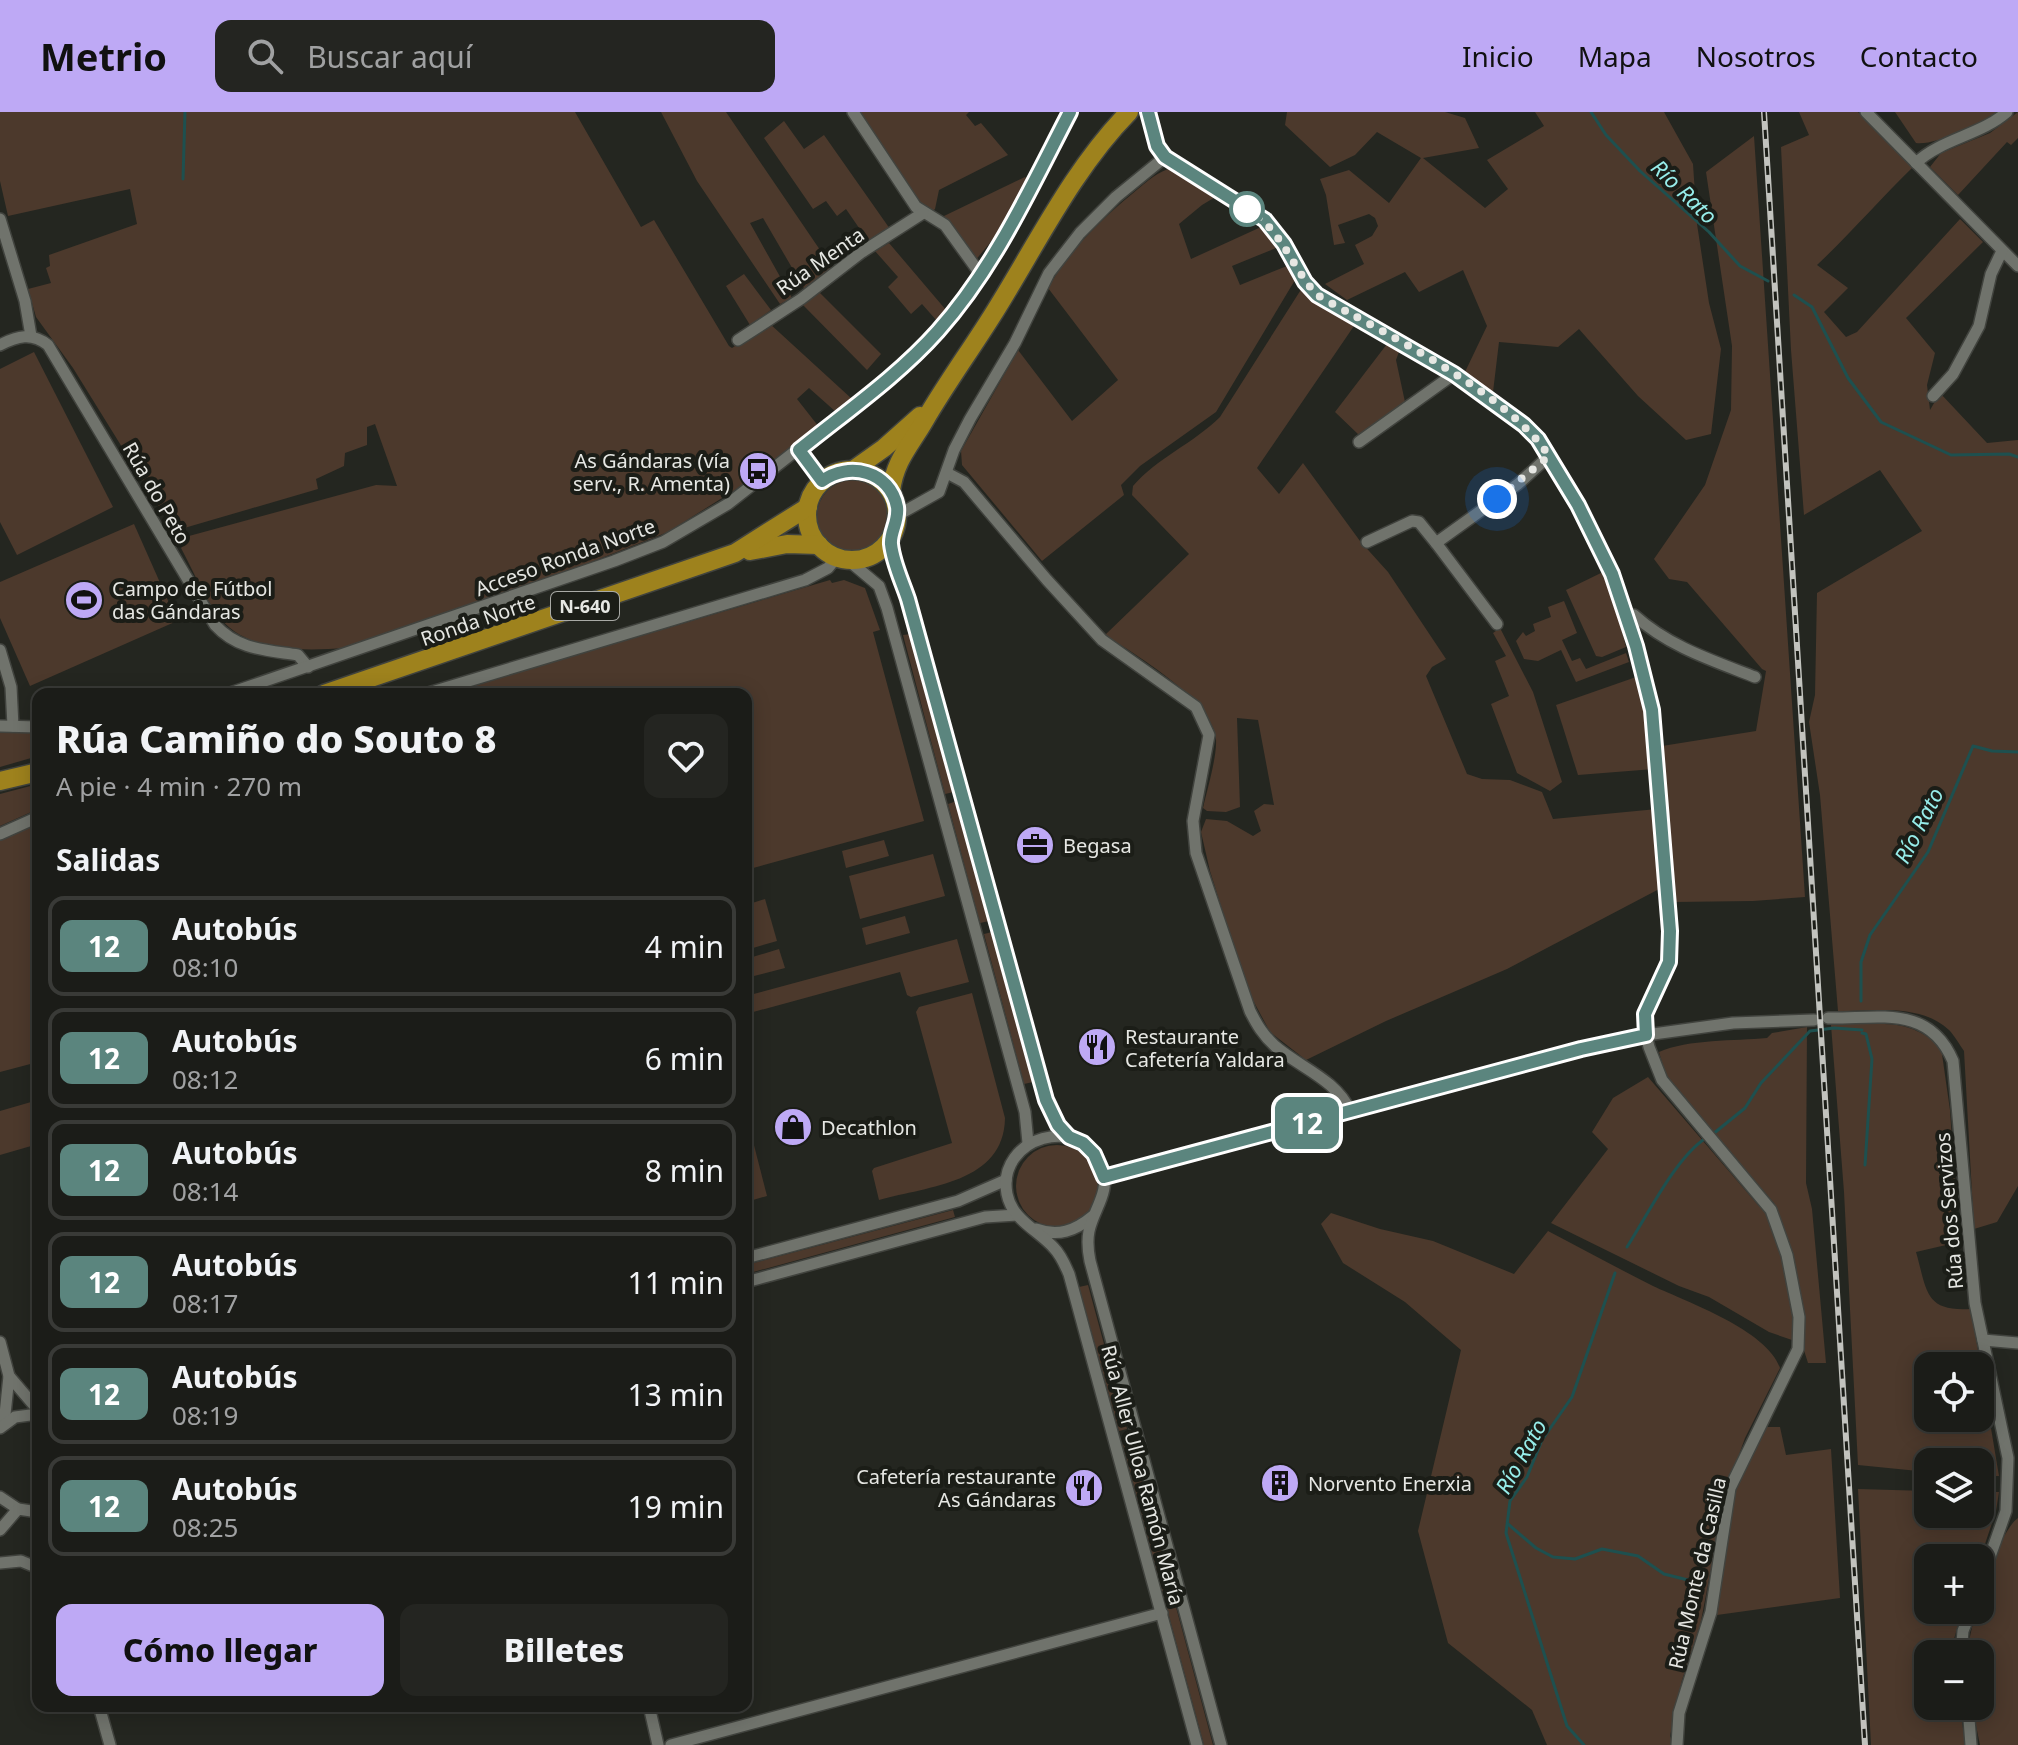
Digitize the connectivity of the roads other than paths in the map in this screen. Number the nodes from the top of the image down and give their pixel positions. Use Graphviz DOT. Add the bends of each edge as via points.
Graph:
graph roads {
  1 [pos="853,112"];
  2 [pos="1070,112"];
  3 [pos="1129,112"];
  4 [pos="1148,112"];
  5 [pos="1866,112"];
  6 [pos="2007,112"];
  7 [pos="1165,157"];
  8 [pos="1916,163"];
  9 [pos="923,213"];
  10 [pos="0,219"];
  11 [pos="2002,251"];
  12 [pos="2018,266"];
  13 [pos="981,275"];
  14 [pos="31,336"];
  15 [pos="738,340"];
  16 [pos="0,345"];
  17 [pos="1454,374"];
  18 [pos="1933,396"];
  19 [pos="934,403"];
  20 [pos="1359,442"];
  21 [pos="799,450"];
  22 [pos="1549,456"];
  23 [pos="853,470"];
  24 [pos="947,473"];
  25 [pos="822,481"];
  26 [pos="891,491"];
  27 [pos="808,507"];
  28 [pos="898,515"];
  29 [pos="890,539"];
  30 [pos="1367,542"];
  31 [pos="1436,543"];
  32 [pos="819,545"];
  33 [pos="735,553"];
  34 [pos="842,558"];
  35 [pos="1627,617"];
  36 [pos="1497,624"];
  37 [pos="0,650"];
  38 [pos="308,667"];
  39 [pos="1755,677"];
  40 [pos="245,688"];
  41 [pos="341,688"];
  42 [pos="445,688"];
  43 [pos="0,726"];
  44 [pos="13,726"];
  45 [pos="32,727"];
  46 [pos="32,773"];
  47 [pos="0,781"];
  48 [pos="32,820"];
  49 [pos="0,834"];
  50 [pos="1828,1018"];
  51 [pos="1814,1020"];
  52 [pos="1646,1035"];
  53 [pos="1350,1111"];
  54 [pos="1069,1137"];
  55 [pos="1028,1143"];
  56 [pos="1104,1177"];
  57 [pos="1006,1180"];
  58 [pos="1017,1215"];
  59 [pos="1093,1216"];
  60 [pos="1031,1227"];
  61 [pos="752,1256"];
  62 [pos="752,1280"];
  63 [pos="1983,1340"];
  64 [pos="0,1342"];
  65 [pos="2018,1343"];
  66 [pos="9,1376"];
  67 [pos="32,1405"];
  68 [pos="32,1413"];
  69 [pos="2,1426"];
  70 [pos="0,1497"];
  71 [pos="2013,1500"];
  72 [pos="29,1511"];
  73 [pos="0,1530"];
  74 [pos="1994,1545"];
  75 [pos="0,1563"];
  76 [pos="32,1566"];
  77 [pos="1162,1613"];
  78 [pos="101,1712"];
  79 [pos="650,1712"];
  80 [pos="1969,1720"];
  81 [pos="110,1745"];
  82 [pos="658,1745"];
  83 [pos="671,1745"];
  84 [pos="1197,1745"];
  85 [pos="1221,1745"];
  86 [pos="1677,1745"];
  87 [pos="1971,1745"];
  1 -- 9 [label="street"];
  2 -- 13 [label="street, Acceso Ronda Norte"];
  3 -- 19 [label="highway" via="1081,173"];
  4 -- 7 [label="street"];
  5 -- 8 [label="street"];
  6 -- 8 [label="street"];
  7 -- 17 [label="street" via="1265,220 1317,295"];
  7 -- 24 [label="street" via="1080,233 1049,273 954,450"];
  8 -- 11 [label="street"];
  9 -- 13 [label="street" via="945,225"];
  9 -- 15 [label="street, Rúa Menta"];
  10 -- 14 [label="street"];
  11 -- 12 [label="street"];
  11 -- 18 [label="street" via="1979,326 1953,374"];
  13 -- 21 [label="street, Acceso Ronda Norte" via="937,332 896,372"];
  14 -- 16 [label="street"];
  14 -- 38 [label="street, Rúa do Peto" via="48,345 59,362 215,625 245,647 298,655"];
  17 -- 20 [label="street"];
  17 -- 22 [label="street" via="1524,425"];
  19 -- 23 [label="highway"];
  19 -- 26 [label="highway" via="900,457"];
  21 -- 25 [label="street"];
  21 -- 38 [label="street, Acceso Ronda Norte" via="728,504 663,542"];
  22 -- 31 [label="street"];
  22 -- 35 [label="street" via="1610,569"];
  23 -- 25 [label="highway"];
  23 -- 26 [label="highway" via="868,472"];
  24 -- 28 [label="street" via="939,492"];
  24 -- 53 [label="street" via="964,482 1102,640 1196,707 1209,735 1193,821 1196,853 1250,1011 1259,1030 1343,1095"];
  25 -- 27 [label="highway, Ronda Norte / N-640"];
  26 -- 28 [label="highway"];
  27 -- 32 [label="highway" via="809,527"];
  27 -- 33 [label="highway, Ronda Norte / N-640"];
  28 -- 29 [label="highway"];
  29 -- 34 [label="highway" via="872,555"];
  29 -- 54 [label="street" via="1046,1100"];
  30 -- 31 [label="street" via="1412,521"];
  31 -- 36 [label="street"];
  32 -- 33 [label="highway, Ronda Norte / N-640" via="787,544"];
  32 -- 34 [label="highway"];
  33 -- 41 [label="highway, Ronda Norte / N-640"];
  34 -- 42 [label="street" via="805,580"];
  34 -- 55 [label="street" via="879,586 887,608 1025,1112"];
  35 -- 39 [label="street" via="1634,615 1653,633 1698,656"];
  35 -- 52 [label="street" via="1652,710 1670,931 1669,962 1645,1014"];
  37 -- 44 [label="street" via="11,687"];
  38 -- 40 [label="street, Acceso Ronda Norte"];
  43 -- 44 [label="street"];
  44 -- 45 [label="street"];
  46 -- 47 [label="highway"];
  48 -- 49 [label="street"];
  50 -- 63 [label="street, Rúa dos Servizos" via="1905,1018 1925,1025 1946,1045 1957,1086 1972,1275"];
  51 -- 52 [label="street" via="1733,1023"];
  52 -- 53 [label="street"];
  52 -- 86 [label="street, Rúa Monte da Casilla" via="1662,1080 1771,1210 1787,1255 1799,1317 1798,1349 1730,1488 1711,1612 1679,1713"];
  53 -- 56 [label="street"];
  54 -- 55 [label="street" via="1055,1135"];
  54 -- 56 [label="street" via="1094,1154"];
  55 -- 57 [label="street" via="1017,1153"];
  56 -- 59 [label="street, Rúa Aller Ulloa Ramón María" via="1103,1197"];
  57 -- 58 [label="street"];
  57 -- 61 [label="street" via="958,1201"];
  58 -- 60 [label="street, Rúa Aller Ulloa Ramón María"];
  58 -- 62 [label="street" via="985,1217"];
  59 -- 60 [label="street" via="1064,1232"];
  59 -- 85 [label="street, Rúa Aller Ulloa Ramón María" via="1087,1245 1094,1279"];
  60 -- 77 [label="street, Rúa Aller Ulloa Ramón María" via="1056,1249 1069,1274"];
  63 -- 65 [label="street"];
  63 -- 71 [label="street, Rúa dos Servizos"];
  64 -- 66 [label="street"];
  66 -- 67 [label="street"];
  66 -- 69 [label="street"];
  68 -- 69 [label="street"];
  70 -- 72 [label="street"];
  71 -- 74 [label="street, Rúa dos Servizos"];
  72 -- 73 [label="street"];
  75 -- 76 [label="street"];
  77 -- 83 [label="street"];
  77 -- 84 [label="street, Rúa Aller Ulloa Ramón María"];
  78 -- 81 [label="street"];
  79 -- 82 [label="street"];
  80 -- 87 [label="street"];
}
